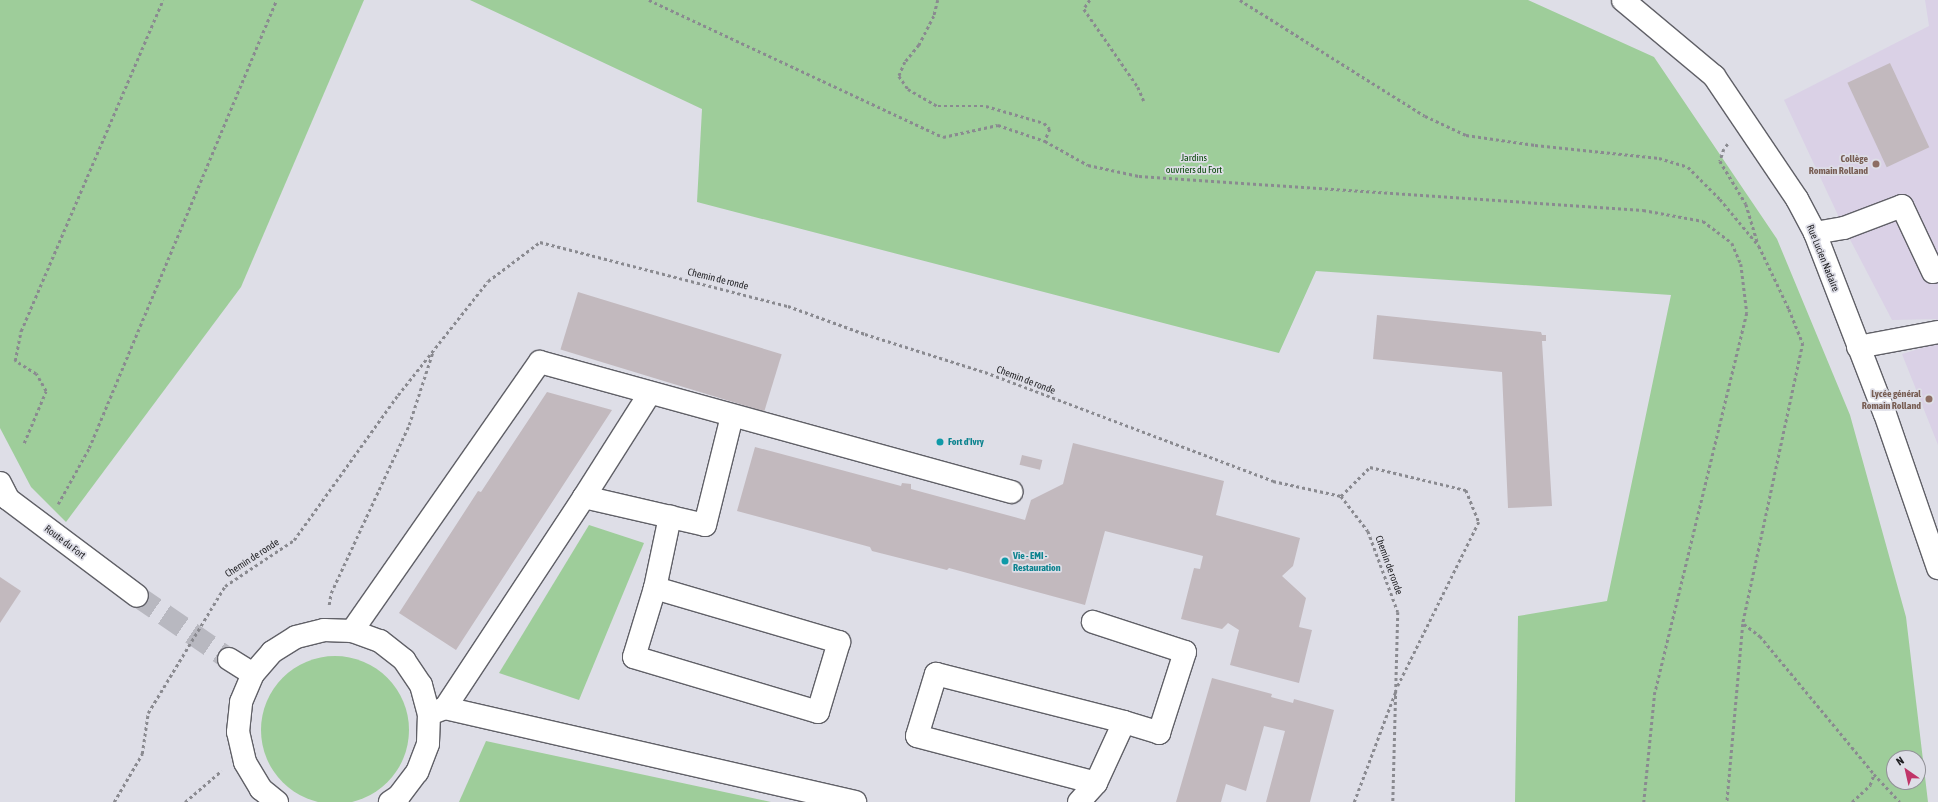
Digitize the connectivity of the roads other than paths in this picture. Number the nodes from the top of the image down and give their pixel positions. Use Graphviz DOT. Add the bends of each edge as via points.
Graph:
graph roads {
  1 [pos="1623,0"];
  2 [pos="1815,233"];
  3 [pos="1933,272"];
  4 [pos="1938,332"];
  5 [pos="1858,347"];
  6 [pos="650,393"];
  7 [pos="732,416"];
  8 [pos="0,482"];
  9 [pos="1011,492"];
  10 [pos="584,497"];
  11 [pos="670,517"];
  12 [pos="1938,568"];
  13 [pos="655,588"];
  14 [pos="137,596"];
  15 [pos="1093,622"];
  16 [pos="352,631"];
  17 [pos="229,659"];
  18 [pos="253,674"];
  19 [pos="437,711"];
  20 [pos="1124,722"];
  21 [pos="1096,783"];
  22 [pos="277,802"];
  23 [pos="390,802"];
  24 [pos="855,802"];
  25 [pos="1079,802"];
  1 -- 2 [label="street, Rue Lucien Nadaire" via="1714,76 1797,199"];
  2 -- 3 [label="street" via="1844,228 1902,206"];
  2 -- 5 [label="street, Rue Lucien Nadaire"];
  4 -- 5 [label="street"];
  5 -- 12 [label="street, Rue Lucien Nadaire" via="1885,414"];
  6 -- 7 [label="street"];
  6 -- 10 [label="street"];
  6 -- 16 [label="street" via="540,362"];
  7 -- 9 [label="street"];
  7 -- 11 [label="street" via="705,525"];
  8 -- 14 [label="street, Route du Fort" via="8,499"];
  10 -- 11 [label="street"];
  10 -- 19 [label="street"];
  11 -- 13 [label="street"];
  13 -- 13 [label="street" via="634,657 818,712 839,642"];
  15 -- 20 [label="street" via="1185,652 1159,733"];
  16 -- 18 [label="street" via="324,630 296,637 272,652"];
  16 -- 19 [label="street" via="380,641 404,660"];
  17 -- 18 [label="street"];
  18 -- 22 [label="street" via="240,702 238,732 245,762 261,789"];
  19 -- 23 [label="street" via="417,772 399,796"];
  19 -- 24 [label="street"];
  20 -- 21 [label="street"];
  20 -- 21 [label="street" via="936,674 917,736"];
  21 -- 25 [label="street"];
}
